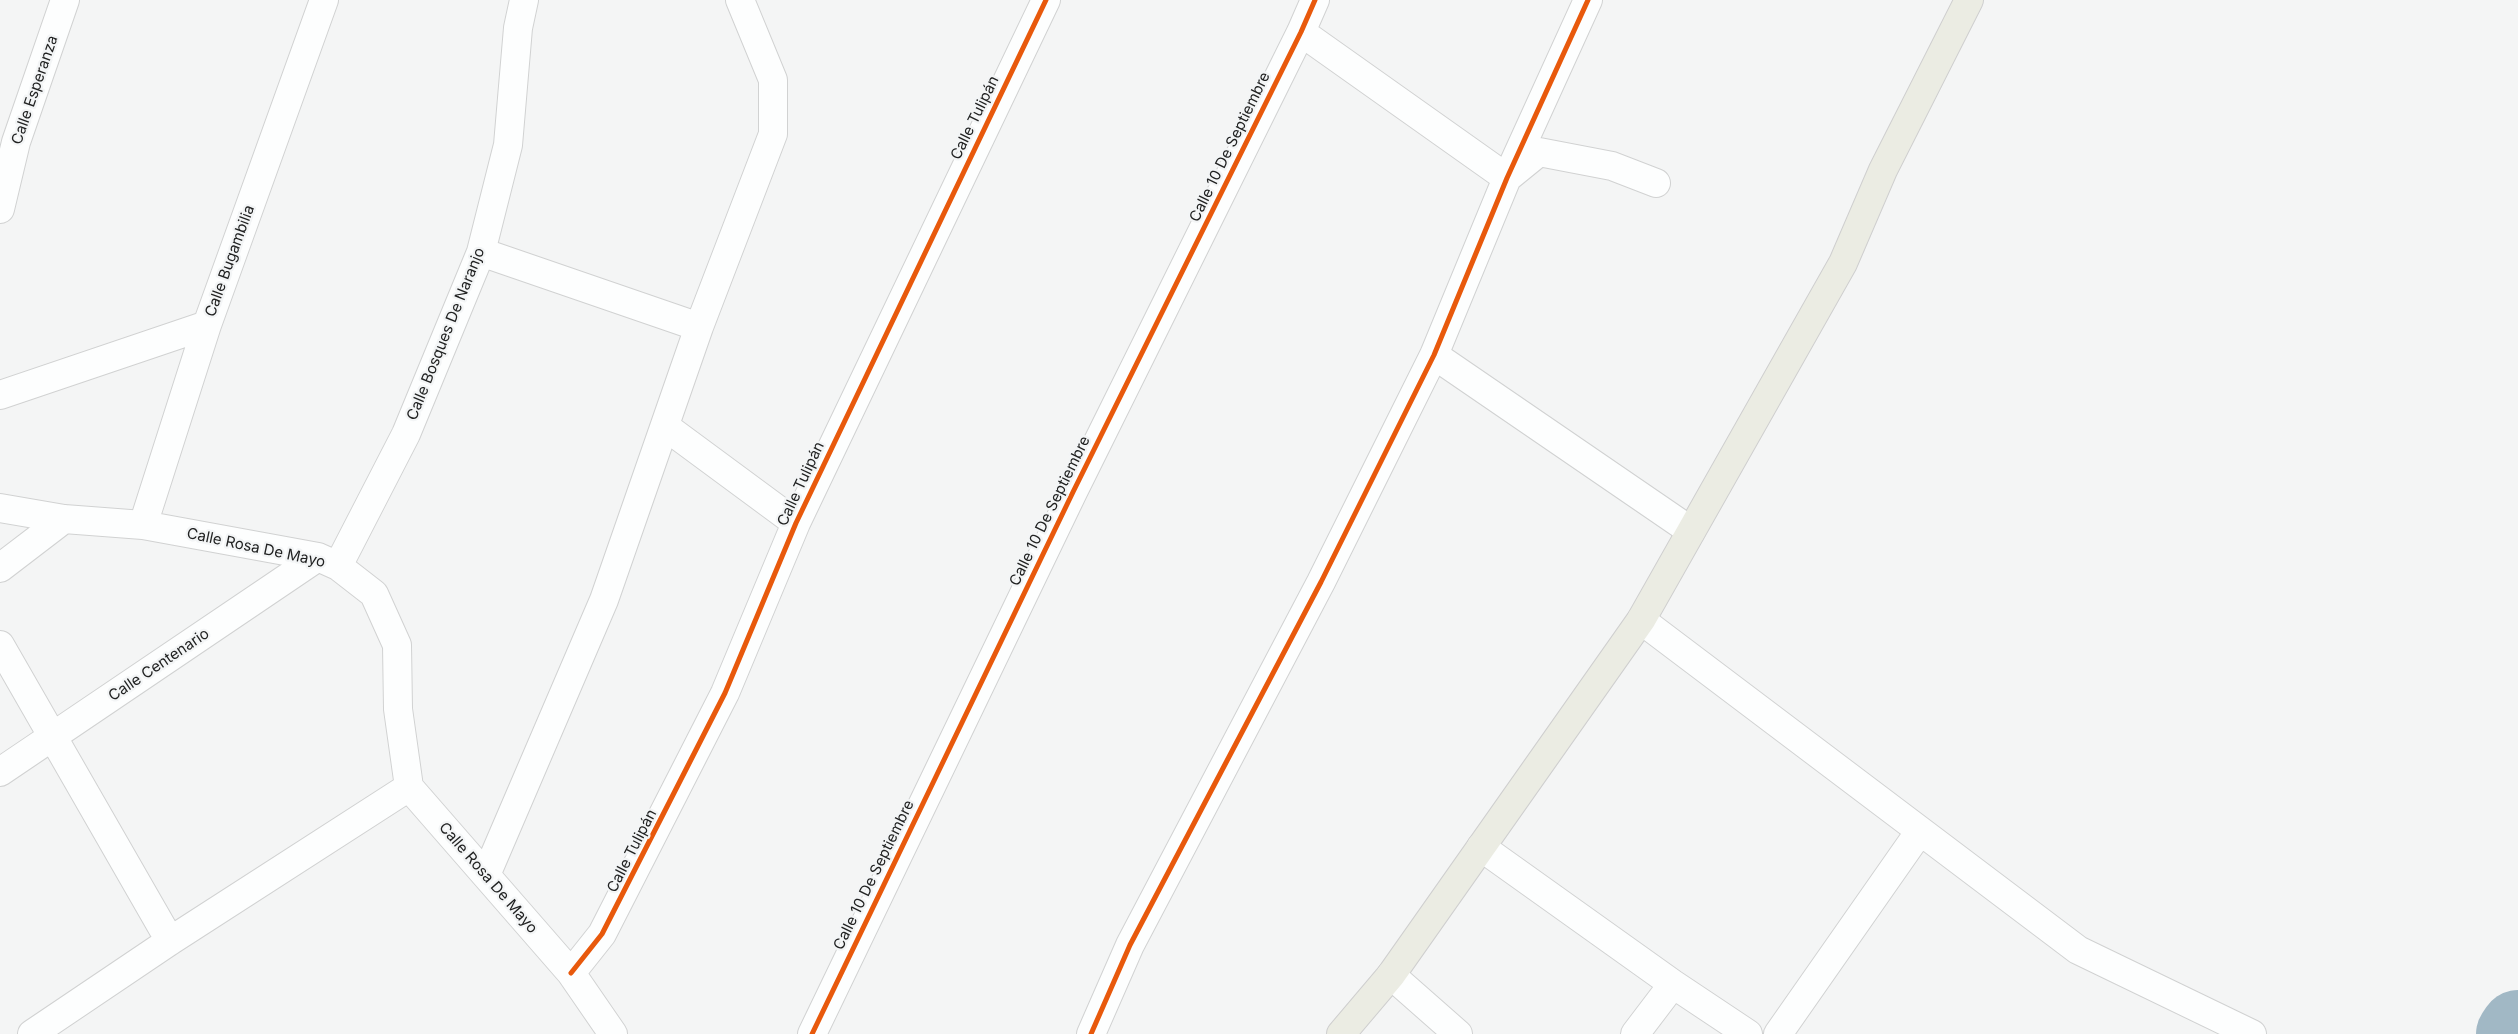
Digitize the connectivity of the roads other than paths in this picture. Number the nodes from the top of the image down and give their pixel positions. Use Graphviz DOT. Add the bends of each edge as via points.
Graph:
graph roads {
  1 [pos="65,0"];
  2 [pos="324,0"];
  3 [pos="524,0"];
  4 [pos="740,0"];
  5 [pos="1046,0"];
  6 [pos="1315,0"];
  7 [pos="1588,0"];
  8 [pos="1969,0"];
  9 [pos="1301,32"];
  10 [pos="1507,178"];
  11 [pos="1656,183"];
  12 [pos="0,209"];
  13 [pos="481,252"];
  14 [pos="207,325"];
  15 [pos="699,327"];
  16 [pos="1434,355"];
  17 [pos="0,394"];
  18 [pos="666,427"];
  19 [pos="0,508"];
  20 [pos="64,519"];
  21 [pos="796,523"];
  22 [pos="143,525"];
  23 [pos="1692,531"];
  24 [pos="328,562"];
  25 [pos="0,568"];
  26 [pos="1641,620"];
  27 [pos="0,645"];
  28 [pos="53,738"];
  29 [pos="0,772"];
  30 [pos="409,787"];
  31 [pos="1920,832"];
  32 [pos="1481,846"];
  33 [pos="486,875"];
  34 [pos="170,941"];
  35 [pos="571,973"];
  36 [pos="1391,975"];
  37 [pos="1672,984"];
  38 [pos="32,1034"];
  39 [pos="613,1034"];
  40 [pos="812,1034"];
  41 [pos="1091,1034"];
  42 [pos="1342,1034"];
  43 [pos="1458,1034"];
  44 [pos="1635,1034"];
  45 [pos="1748,1034"];
  46 [pos="1778,1034"];
  47 [pos="2252,1034"];
  1 -- 12 [label="street, Calle Esperanza" via="16,142"];
  2 -- 14 [label="street, Calle Bugambilia"];
  3 -- 13 [label="street, Calle Bosques De Naranjo" via="518,28 508,145"];
  4 -- 15 [label="street" via="773,80 773,134"];
  5 -- 21 [label="street, Calle Tulipán"];
  6 -- 9 [label="street, Calle 10 De Septiembre"];
  7 -- 10 [label="street"];
  8 -- 23 [label="main road" via="1883,170 1843,263"];
  9 -- 10 [label="street"];
  9 -- 40 [label="street, Calle 10 De Septiembre" via="1072,492"];
  10 -- 11 [label="street" via="1539,152 1612,166"];
  10 -- 16 [label="street"];
  13 -- 15 [label="street"];
  13 -- 24 [label="street, Calle Bosques De Naranjo" via="406,434"];
  14 -- 17 [label="street"];
  14 -- 22 [label="street, Calle Bugambilia"];
  15 -- 18 [label="street"];
  16 -- 23 [label="street"];
  16 -- 41 [label="street" via="1321,582 1130,945"];
  18 -- 21 [label="street"];
  18 -- 33 [label="street" via="604,600"];
  19 -- 20 [label="street, Calle Rosa De Mayo"];
  20 -- 22 [label="street, Calle Rosa De Mayo"];
  20 -- 25 [label="street"];
  21 -- 35 [label="street, Calle Tulipán" via="725,693 629,885 602,934"];
  22 -- 24 [label="street, Calle Rosa De Mayo"];
  23 -- 26 [label="main road"];
  24 -- 28 [label="street, Calle Centenario"];
  24 -- 30 [label="street, Calle Rosa De Mayo" via="374,594 397,645 398,709"];
  26 -- 31 [label="street"];
  26 -- 32 [label="main road"];
  27 -- 28 [label="street"];
  28 -- 29 [label="street, Calle Centenario"];
  28 -- 34 [label="street"];
  30 -- 33 [label="street, Calle Rosa De Mayo"];
  30 -- 34 [label="street"];
  31 -- 46 [label="street"];
  31 -- 47 [label="street" via="2078,950"];
  32 -- 36 [label="main road"];
  32 -- 37 [label="street"];
  33 -- 35 [label="street, Calle Rosa De Mayo"];
  34 -- 38 [label="street"];
  35 -- 39 [label="street, Calle Rosa De Mayo"];
  36 -- 42 [label="main road"];
  36 -- 43 [label="street"];
  37 -- 44 [label="street"];
  37 -- 45 [label="street"];
}
